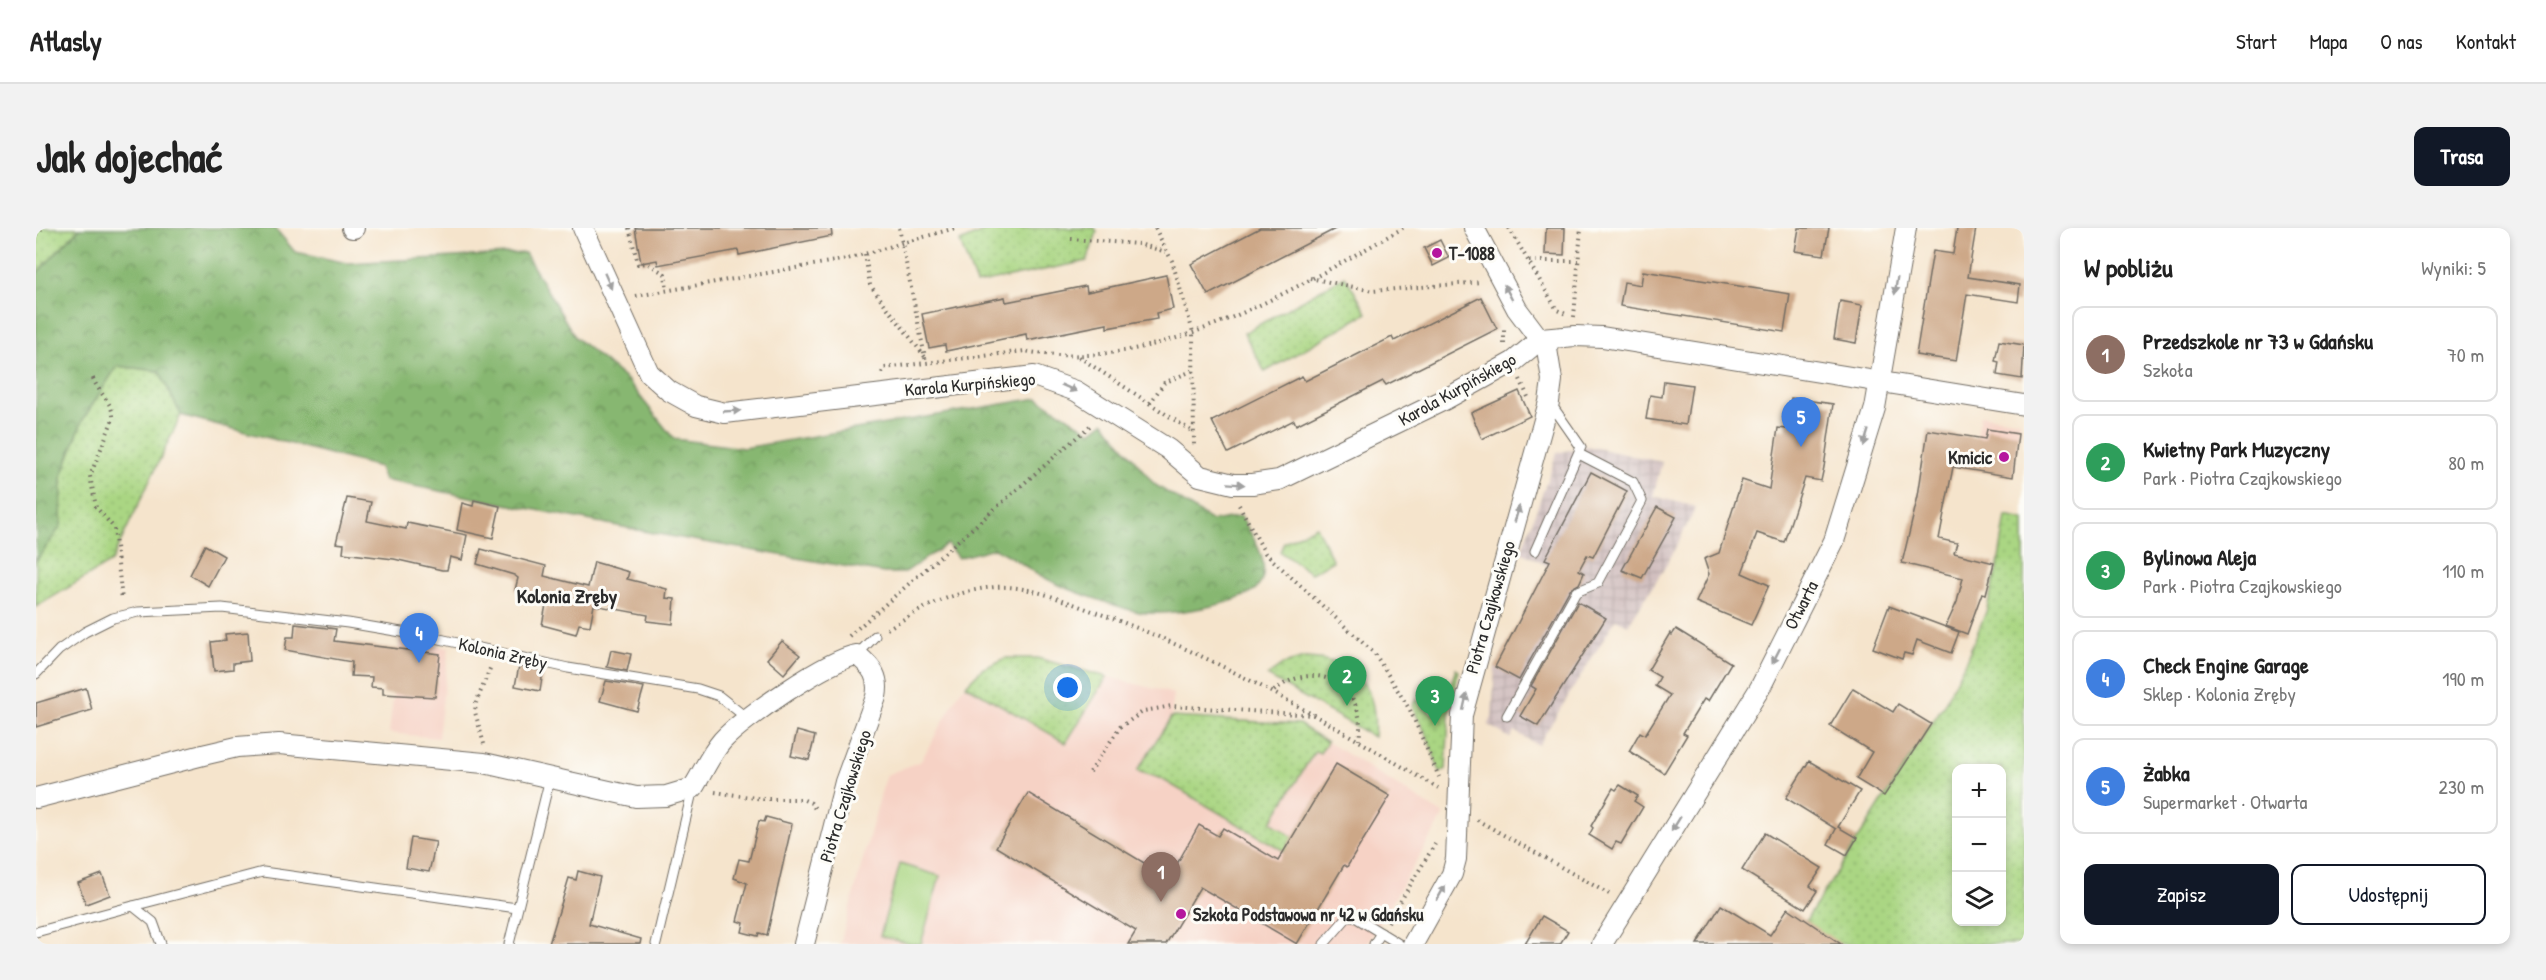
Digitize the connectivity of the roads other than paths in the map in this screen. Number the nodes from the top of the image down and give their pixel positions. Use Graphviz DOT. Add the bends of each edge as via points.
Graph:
graph roads {
  1 [pos="584,228"];
  2 [pos="1474,228"];
  3 [pos="1906,228"];
  4 [pos="1541,339"];
  5 [pos="1880,382"];
  6 [pos="1549,402"];
  7 [pos="2024,405"];
  8 [pos="1579,454"];
  9 [pos="1535,551"];
  10 [pos="875,636"];
  11 [pos="857,655"];
  12 [pos="36,674"];
  13 [pos="1507,716"];
  14 [pos="748,719"];
  15 [pos="551,776"];
  16 [pos="693,788"];
  17 [pos="36,798"];
  18 [pos="133,906"];
  19 [pos="517,908"];
  20 [pos="36,932"];
  21 [pos="1381,933"];
  22 [pos="161,944"];
  23 [pos="509,944"];
  24 [pos="656,944"];
  25 [pos="804,944"];
  26 [pos="1324,944"];
  27 [pos="1374,944"];
  28 [pos="1399,944"];
  29 [pos="1413,944"];
  30 [pos="1602,944"];
  1 -- 4 [label="street, Karola Kurpińskiego, one-way" via="649,373 669,391 696,406 725,413 1034,376 1076,391 1168,449 1200,476 1233,484 1279,480 1444,400 1513,362"];
  4 -- 2 [label="street, one-way" via="1517,309"];
  3 -- 5 [label="street, Otwarta, one-way"];
  4 -- 5 [label="street" via="1602,337"];
  4 -- 6 [label="street, Piotra Czajkowskiego" via="1551,359"];
  5 -- 7 [label="street"];
  5 -- 30 [label="street, Otwarta, one-way" via="1834,541 1760,688"];
  6 -- 8 [label="lane" via="1581,447"];
  29 -- 6 [label="street, Piotra Czajkowskiego, one-way" via="1452,874 1456,859 1462,715"];
  8 -- 9 [label="lane"];
  8 -- 13 [label="lane" via="1633,482 1642,501 1598,583 1576,592"];
  10 -- 11 [label="lane"];
  11 -- 14 [label="street" via="830,666"];
  11 -- 25 [label="street, Piotra Czajkowskiego" via="875,674 878,687 845,782"];
  12 -- 14 [label="lane, Kolonia Zręby" via="59,650 85,632 125,615 222,608 348,623 698,690 719,696"];
  14 -- 16 [label="street" via="723,740"];
  15 -- 16 [label="street" via="636,797 666,796"];
  15 -- 17 [label="street" via="484,763 263,744 207,754"];
  15 -- 19 [label="lane"];
  16 -- 24 [label="lane"];
  18 -- 19 [label="lane" via="263,872"];
  18 -- 20 [label="lane"];
  18 -- 22 [label="lane" via="153,922"];
  19 -- 23 [label="lane"];
  21 -- 26 [label="lane" via="1350,914"];
  21 -- 27 [label="lane"];
  21 -- 28 [label="lane"];
}
